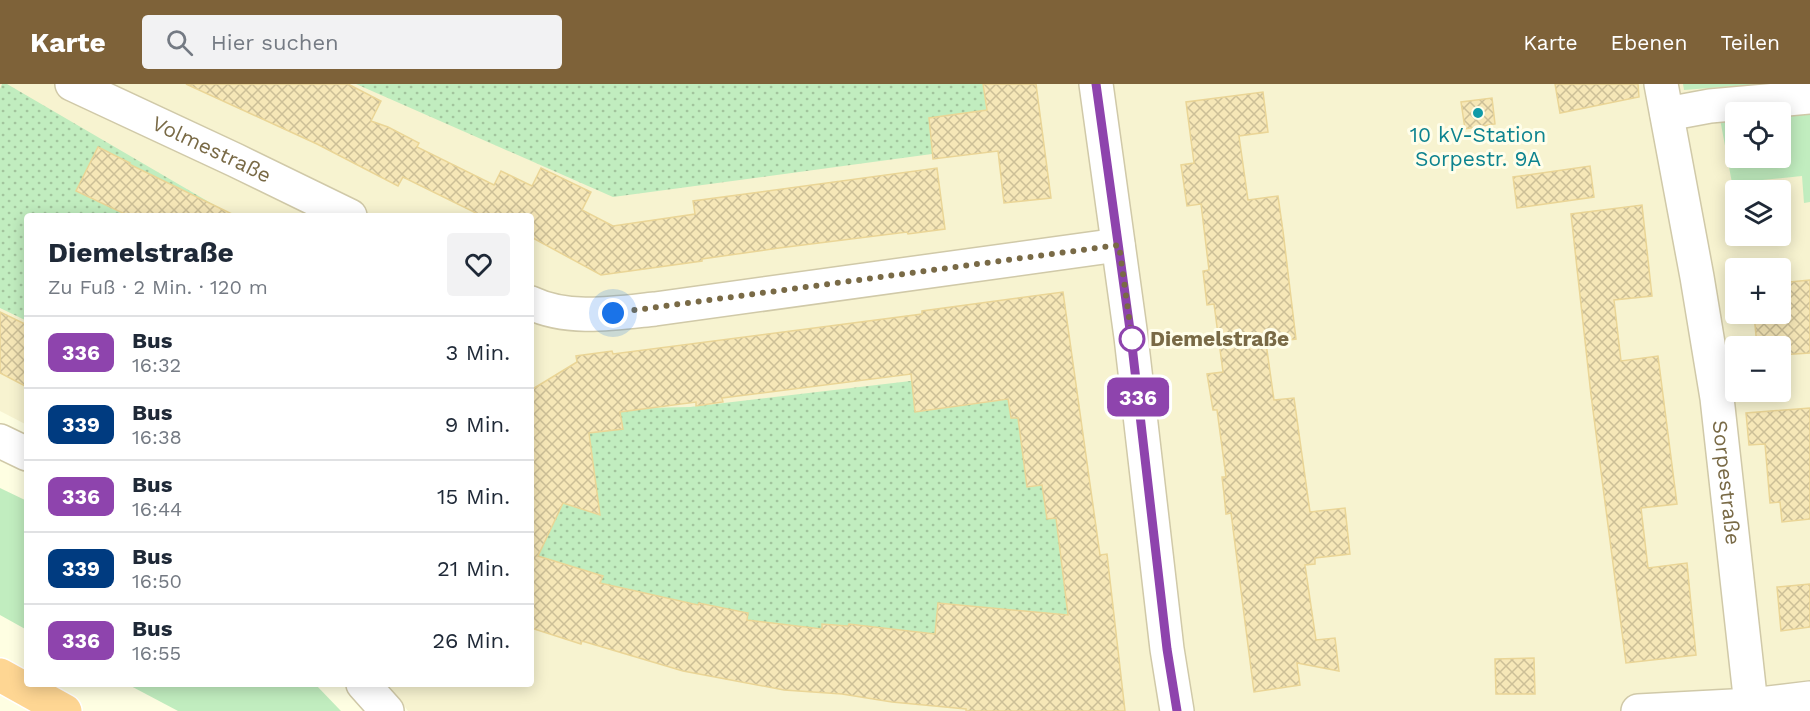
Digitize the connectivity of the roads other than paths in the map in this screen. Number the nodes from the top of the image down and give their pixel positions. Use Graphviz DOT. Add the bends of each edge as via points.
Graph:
graph roads {
  1 [pos="72,84"];
  2 [pos="1096,84"];
  3 [pos="1810,97"];
  4 [pos="1664,99"];
  5 [pos="344,213"];
  6 [pos="1119,245"];
  7 [pos="535,311"];
  8 [pos="0,441"];
  9 [pos="24,453"];
  10 [pos="0,675"];
  11 [pos="366,687"];
  12 [pos="1810,698"];
  13 [pos="1750,705"];
  14 [pos="65,711"];
  15 [pos="387,711"];
  16 [pos="1177,711"];
  17 [pos="1638,711"];
  1 -- 5 [label="street, Volmestraße"];
  2 -- 6 [label="street"];
  3 -- 4 [label="street" via="1710,106"];
  4 -- 13 [label="street, Sorpestraße" via="1717,398"];
  6 -- 7 [label="street" via="655,309 592,315"];
  6 -- 16 [label="street"];
  8 -- 9 [label="street"];
  10 -- 14 [label="highway"];
  11 -- 15 [label="street"];
  12 -- 13 [label="street"];
  13 -- 17 [label="street"];
}
